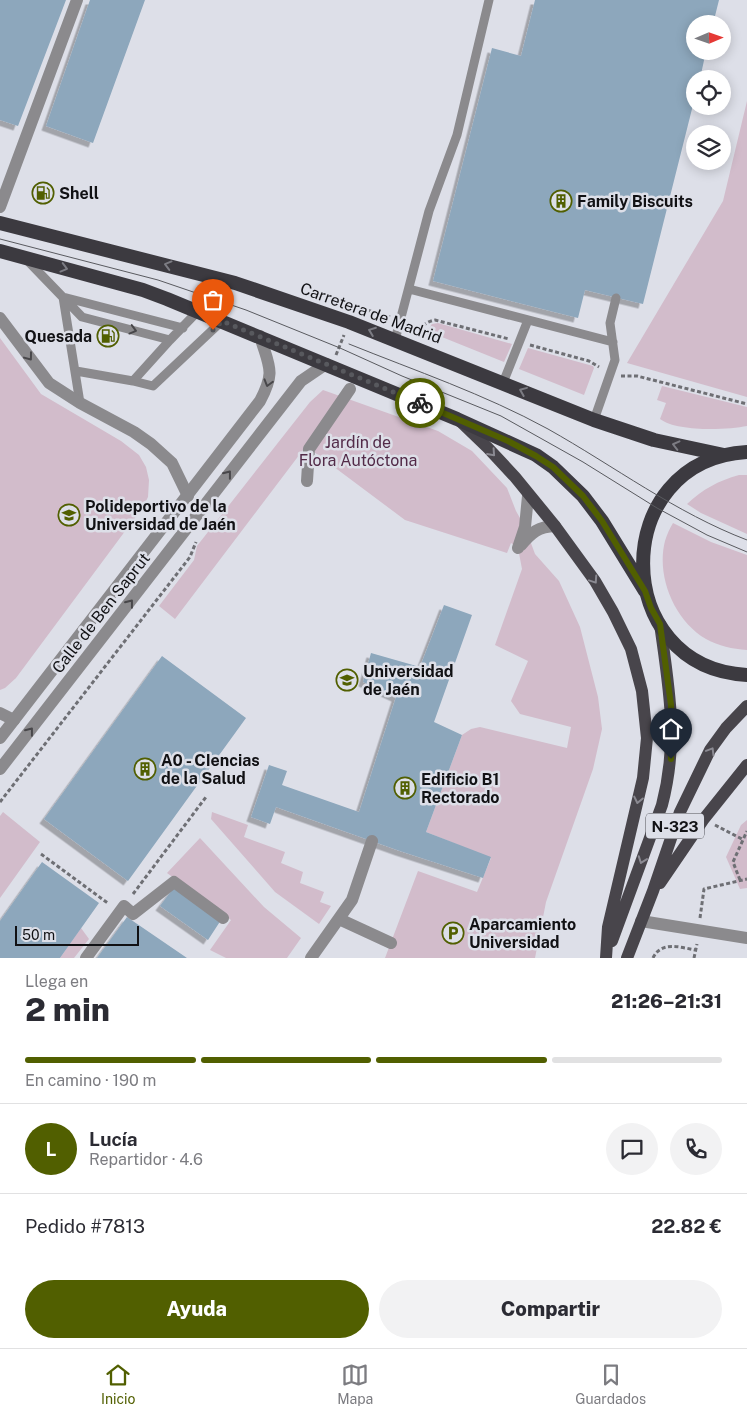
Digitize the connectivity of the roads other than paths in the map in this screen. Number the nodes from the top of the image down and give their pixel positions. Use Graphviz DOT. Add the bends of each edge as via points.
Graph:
graph roads {
  1 [pos="76,0"];
  2 [pos="489,0"];
  3 [pos="0,208"];
  4 [pos="0,223"];
  5 [pos="0,251"];
  6 [pos="24,257"];
  7 [pos="409,289"];
  8 [pos="62,297"];
  9 [pos="616,298"];
  10 [pos="198,312"];
  11 [pos="0,318"];
  12 [pos="528,320"];
  13 [pos="222,321"];
  14 [pos="183,328"];
  15 [pos="260,336"];
  16 [pos="170,340"];
  17 [pos="395,340"];
  18 [pos="613,342"];
  19 [pos="329,365"];
  20 [pos="76,371"];
  21 [pos="133,381"];
  22 [pos="503,383"];
  23 [pos="350,388"];
  24 [pos="80,402"];
  25 [pos="457,419"];
  26 [pos="594,420"];
  27 [pos="747,452"];
  28 [pos="724,456"];
  29 [pos="307,481"];
  30 [pos="188,496"];
  31 [pos="528,496"];
  32 [pos="555,526"];
  33 [pos="645,591"];
  34 [pos="660,624"];
  35 [pos="747,675"];
  36 [pos="747,706"];
  37 [pos="0,713"];
  38 [pos="14,720"];
  39 [pos="0,738"];
  40 [pos="747,765"];
  41 [pos="0,769"];
  42 [pos="372,841"];
  43 [pos="654,891"];
  44 [pos="223,918"];
  45 [pos="339,919"];
  46 [pos="641,921"];
  47 [pos="747,938"];
  48 [pos="391,943"];
  49 [pos="86,958"];
  50 [pos="311,958"];
  51 [pos="606,958"];
  52 [pos="627,958"];
  1 -- 3 [label="street"];
  2 -- 7 [label="lane" via="457,135 429,211"];
  17 -- 4 [label="highway, Carretera de Madrid, one-way" via="235,283"];
  5 -- 6 [label="highway"];
  6 -- 8 [label="lane"];
  6 -- 10 [label="highway, one-way" via="143,290"];
  7 -- 12 [label="lane"];
  7 -- 17 [label="lane"];
  8 -- 14 [label="lane"];
  8 -- 16 [label="lane, one-way" via="82,317"];
  8 -- 20 [label="lane"];
  9 -- 18 [label="lane" via="610,323"];
  10 -- 13 [label="highway"];
  10 -- 14 [label="lane"];
  11 -- 24 [label="street, one-way" via="49,383"];
  12 -- 18 [label="lane"];
  12 -- 22 [label="lane"];
  13 -- 15 [label="highway"];
  13 -- 21 [label="lane" via="153,386"];
  14 -- 16 [label="lane"];
  15 -- 19 [label="highway"];
  15 -- 30 [label="street, Calle de Ben Saprut, one-way" via="270,368 268,386"];
  16 -- 21 [label="lane"];
  17 -- 22 [label="highway, Carretera de Madrid"];
  18 -- 26 [label="lane" via="615,360"];
  19 -- 25 [label="highway"];
  41 -- 19 [label="street, Calle de Ben Saprut, one-way" via="301,381"];
  20 -- 21 [label="lane"];
  20 -- 24 [label="lane"];
  26 -- 22 [label="highway, Carretera de Madrid, one-way"];
  23 -- 29 [label="street" via="309,449"];
  24 -- 30 [label="street" via="151,444 172,463"];
  25 -- 31 [label="main road, one-way" via="488,448"];
  25 -- 33 [label="highway" via="508,441 553,467 583,496 602,521"];
  28 -- 26 [label="highway, Carretera de Madrid, one-way" via="654,440"];
  27 -- 28 [label="highway"];
  28 -- 33 [label="highway" via="684,476 668,491 657,508 643,548"];
  30 -- 38 [label="street, Calle de Ben Saprut"];
  31 -- 32 [label="main road"];
  31 -- 32 [label="street" via="525,527 518,548 529,535 542,527"];
  32 -- 51 [label="main road, one-way" via="613,612 631,649 642,691 647,738 643,778 608,927"];
  33 -- 34 [label="highway"];
  34 -- 35 [label="highway" via="672,640 695,659 722,671"];
  34 -- 51 [label="main road, N-323, one-way" via="672,718 667,784"];
  43 -- 36 [label="main road, N-323, one-way" via="680,812 710,750"];
  37 -- 38 [label="street"];
  38 -- 39 [label="street, Calle de Ben Saprut"];
  40 -- 43 [label="main road" via="703,820"];
  42 -- 45 [label="street" via="352,900"];
  43 -- 46 [label="main road, N-323"];
  44 -- 49 [label="street" via="174,882 133,914 122,909"];
  45 -- 48 [label="street"];
  45 -- 50 [label="street"];
  46 -- 47 [label="street"];
  46 -- 52 [label="main road, N-323"];
}
